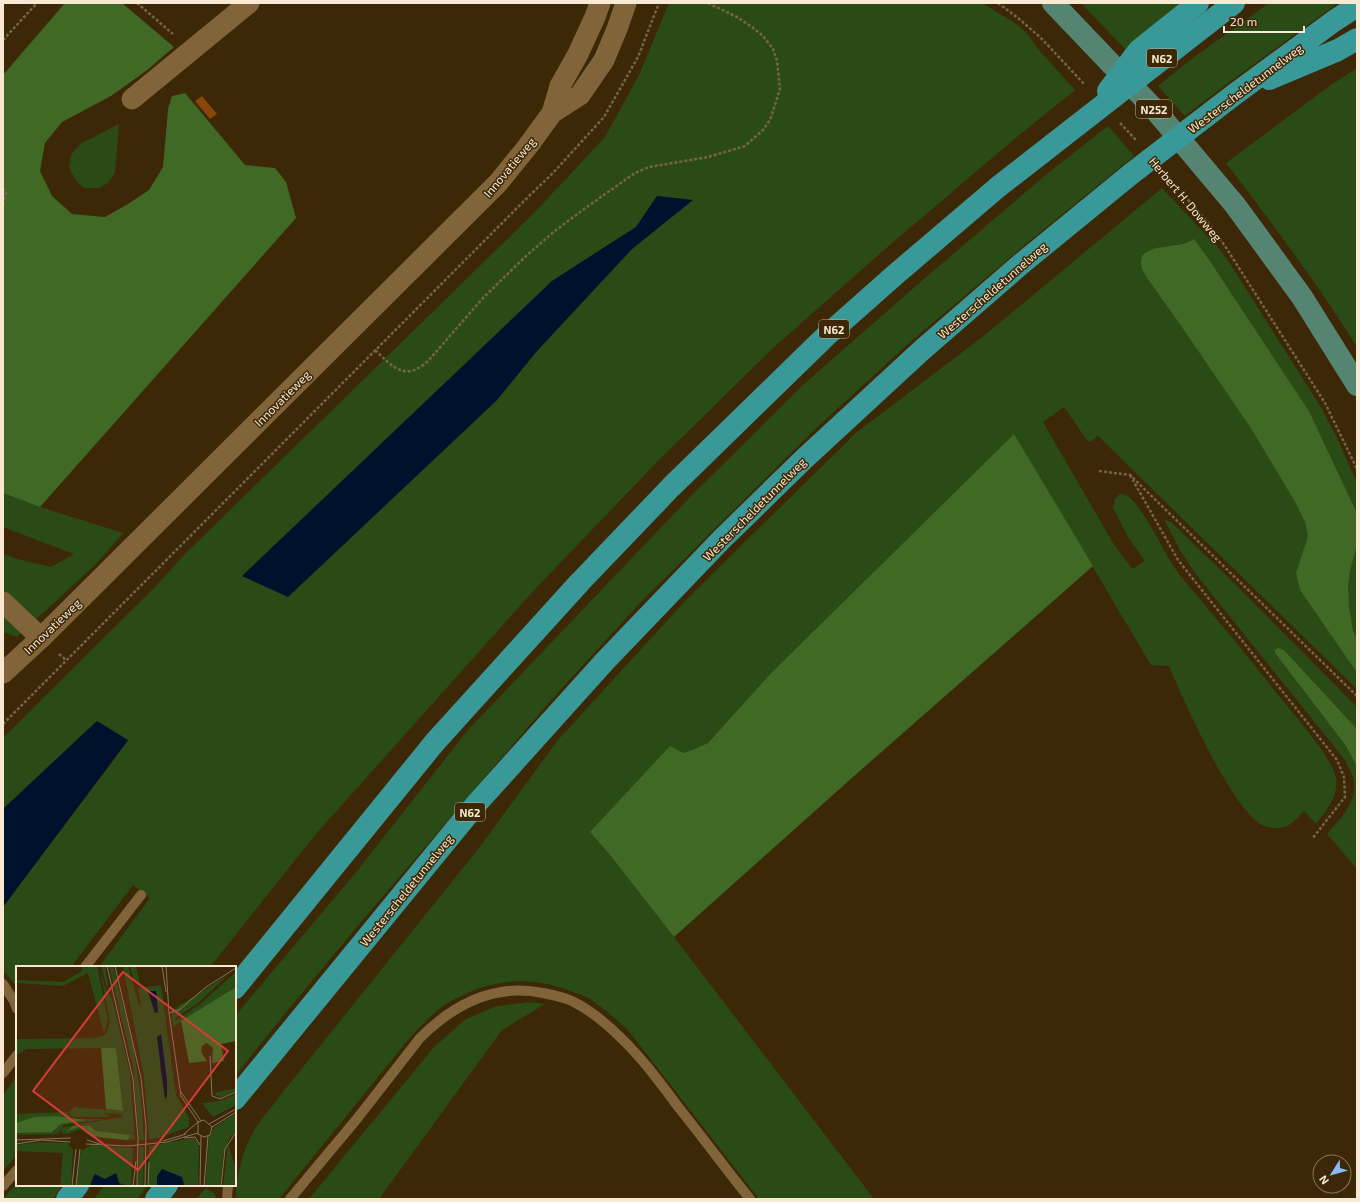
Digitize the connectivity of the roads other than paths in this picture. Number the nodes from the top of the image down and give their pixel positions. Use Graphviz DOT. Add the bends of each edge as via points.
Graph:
graph roads {
  1 [pos="250,3"];
  2 [pos="600,3"];
  3 [pos="626,3"];
  4 [pos="1053,3"];
  5 [pos="1198,3"];
  6 [pos="1234,3"];
  7 [pos="1357,6"];
  8 [pos="1357,39"];
  9 [pos="1235,94"];
  10 [pos="132,99"];
  11 [pos="552,114"];
  12 [pos="1091,114"];
  13 [pos="1357,385"];
  14 [pos="3,602"];
  15 [pos="41,638"];
  16 [pos="3,673"];
  17 [pos="141,895"];
  18 [pos="86,966"];
  19 [pos="3,984"];
  20 [pos="236,987"];
  21 [pos="16,1006"];
  22 [pos="16,1056"];
  23 [pos="3,1073"];
  24 [pos="236,1098"];
  25 [pos="16,1171"];
  26 [pos="3,1186"];
  27 [pos="77,1186"];
  28 [pos="166,1186"];
  29 [pos="228,1186"];
  30 [pos="67,1199"];
  31 [pos="156,1199"];
  32 [pos="227,1199"];
  33 [pos="290,1199"];
  34 [pos="750,1199"];
  1 -- 10 [label="street"];
  2 -- 11 [label="street, Innovatieweg" via="578,54 560,86"];
  3 -- 11 [label="street, Innovatieweg" via="600,66 580,95"];
  4 -- 13 [label="main road, N252" via="1156,111 1235,205 1302,297"];
  5 -- 12 [label="highway, N62" via="1139,50"];
  6 -- 12 [label="highway, N62"];
  7 -- 9 [label="highway, Westerscheldetunnelweg / N62"];
  8 -- 9 [label="highway, N62" via="1338,50"];
  9 -- 24 [label="highway, Westerscheldetunnelweg / N62" via="1130,174 1021,264 922,350 721,540 605,661 478,802"];
  11 -- 15 [label="street, Innovatieweg" via="498,183"];
  12 -- 20 [label="highway, N62" via="998,187 878,289 670,487 580,582 436,742"];
  14 -- 15 [label="street"];
  15 -- 16 [label="street, Innovatieweg"];
  17 -- 18 [label="lane"];
  19 -- 21 [label="lane"];
  22 -- 23 [label="lane"];
  25 -- 26 [label="lane"];
  27 -- 30 [label="highway"];
  28 -- 31 [label="highway"];
  29 -- 32 [label="lane"];
  33 -- 34 [label="lane" via="420,1038 468,1002 491,993 512,990 558,996 573,1002 603,1022 650,1070"];
}
